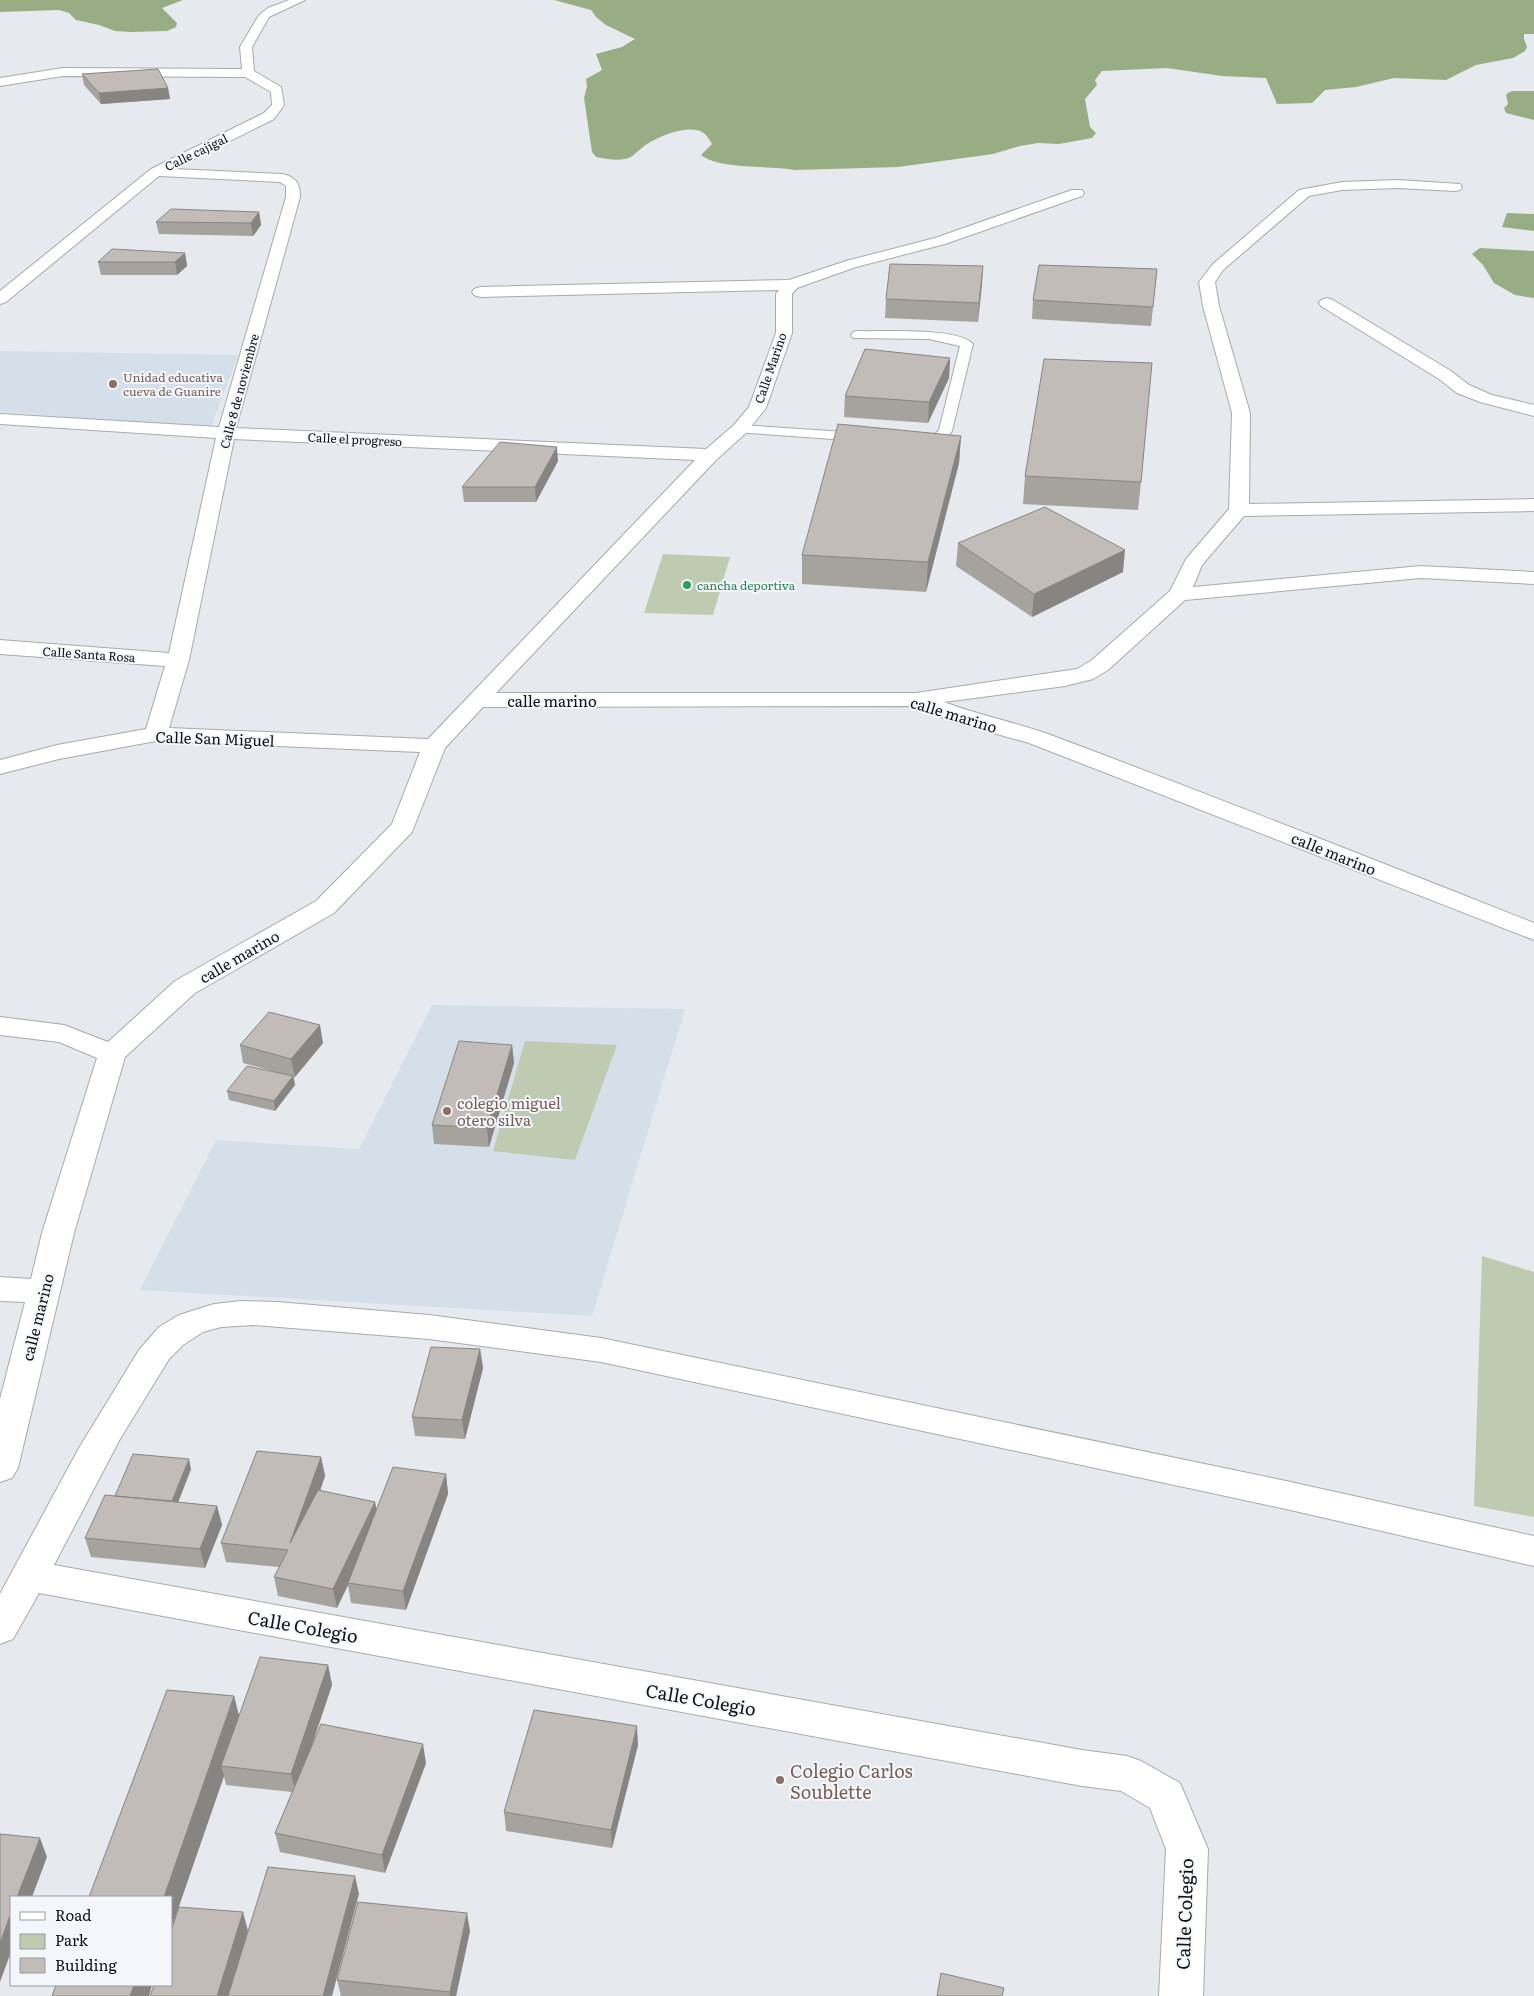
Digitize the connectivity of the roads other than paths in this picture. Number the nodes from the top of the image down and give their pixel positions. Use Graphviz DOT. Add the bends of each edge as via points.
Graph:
graph roads {
  1 [pos="299,0"];
  2 [pos="248,73"];
  3 [pos="0,82"];
  4 [pos="156,172"];
  5 [pos="1455,187"];
  6 [pos="1077,194"];
  7 [pos="791,285"];
  8 [pos="480,292"];
  9 [pos="0,299"];
  10 [pos="1326,303"];
  11 [pos="857,335"];
  12 [pos="1534,410"];
  13 [pos="0,419"];
  14 [pos="740,429"];
  15 [pos="226,433"];
  16 [pos="879,438"];
  17 [pos="908,440"];
  18 [pos="710,455"];
  19 [pos="1534,505"];
  20 [pos="1239,510"];
  21 [pos="1534,578"];
  22 [pos="1179,594"];
  23 [pos="0,647"];
  24 [pos="178,660"];
  25 [pos="914,699"];
  26 [pos="477,700"];
  27 [pos="156,734"];
  28 [pos="434,746"];
  29 [pos="0,766"];
  30 [pos="1534,932"];
  31 [pos="0,1026"];
  32 [pos="112,1054"];
  33 [pos="0,1289"];
  34 [pos="44,1292"];
  35 [pos="0,1468"];
  36 [pos="1534,1551"];
  37 [pos="30,1576"];
  38 [pos="0,1628"];
  39 [pos="1181,1996"];
  1 -- 2 [label="street" via="265,15 246,47"];
  2 -- 3 [label="street" via="80,71"];
  2 -- 4 [label="street, Calle cajigal" via="277,90 278,105 274,111"];
  4 -- 9 [label="street, Calle cajigal"];
  4 -- 15 [label="street, Calle 8 de noviembre" via="282,178 293,186 294,197"];
  5 -- 20 [label="street" via="1342,186 1304,193 1218,267 1206,282 1241,412"];
  6 -- 7 [label="street"];
  7 -- 8 [label="street"];
  7 -- 14 [label="street, Calle Marino" via="784,294 784,333 757,408"];
  10 -- 12 [label="street" via="1445,374 1454,384 1476,394"];
  11 -- 17 [label="lane" via="956,338 967,344 945,431 938,439"];
  13 -- 15 [label="street, Calle el progreso"];
  14 -- 16 [label="lane"];
  14 -- 18 [label="street, Calle Marino"];
  15 -- 18 [label="street, Calle el progreso"];
  15 -- 24 [label="street, Calle 8 de noviembre"];
  18 -- 26 [label="street, Calle Marino"];
  19 -- 20 [label="street"];
  20 -- 22 [label="street" via="1193,563"];
  21 -- 22 [label="street" via="1421,572"];
  22 -- 25 [label="street" via="1100,665 1085,674"];
  23 -- 24 [label="street, Calle Santa Rosa"];
  24 -- 27 [label="street, Calle 8 de noviembre"];
  25 -- 26 [label="street, calle marino"];
  25 -- 30 [label="street, calle marino" via="962,717 1037,738"];
  26 -- 28 [label="street, calle marino"];
  27 -- 28 [label="street, Calle San Miguel"];
  27 -- 29 [label="street, Calle San Miguel"];
  28 -- 32 [label="street, calle marino" via="403,827 325,907 184,987"];
  31 -- 32 [label="street" via="64,1034"];
  32 -- 34 [label="street, calle marino" via="58,1233"];
  33 -- 34 [label="street"];
  34 -- 35 [label="street, calle marino"];
  36 -- 37 [label="street" via="1286,1495 601,1350 362,1320 230,1314 207,1317 190,1324 172,1335 158,1351 100,1441"];
  37 -- 38 [label="street"];
  37 -- 39 [label="street, Calle Colegio" via="1062,1765 1127,1774 1166,1796 1186,1849"];
}
